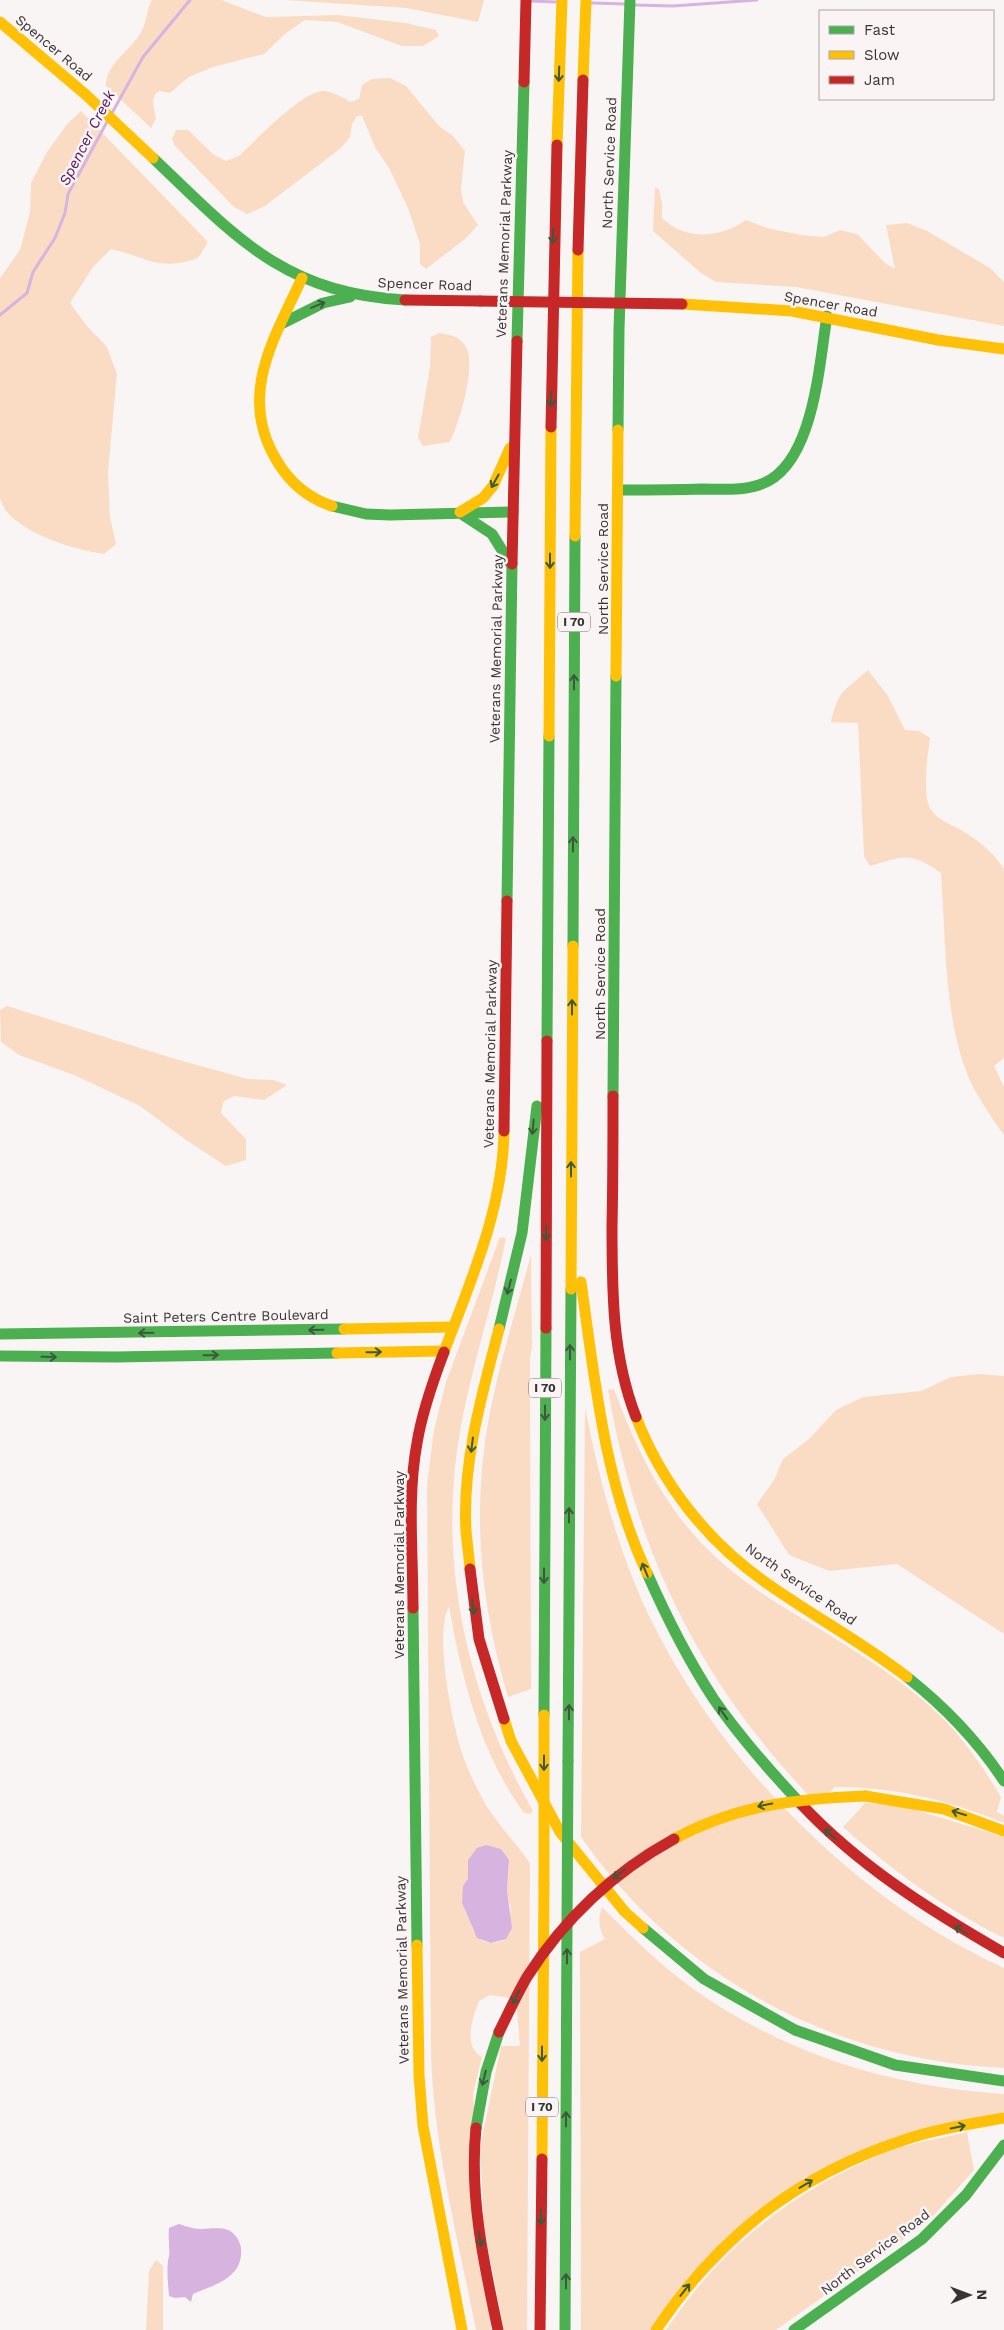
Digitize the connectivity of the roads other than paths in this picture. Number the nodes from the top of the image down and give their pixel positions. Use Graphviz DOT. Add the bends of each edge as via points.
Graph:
graph roads {
  1 [pos="526,0"];
  2 [pos="562,0"];
  3 [pos="586,0"];
  4 [pos="630,0"];
  5 [pos="0,22"];
  6 [pos="302,278"];
  7 [pos="359,296"];
  8 [pos="826,316"];
  9 [pos="281,324"];
  10 [pos="1004,349"];
  11 [pos="514,436"];
  12 [pos="618,490"];
  13 [pos="513,512"];
  14 [pos="459,513"];
  15 [pos="512,566"];
  16 [pos="546,1062"];
  17 [pos="571,1218"];
  18 [pos="452,1327"];
  19 [pos="0,1334"];
  20 [pos="443,1350"];
  21 [pos="0,1356"];
  22 [pos="1004,1781"];
  23 [pos="1004,1831"];
  24 [pos="1004,1953"];
  25 [pos="1004,2081"];
  26 [pos="1004,2118"];
  27 [pos="1004,2145"];
  28 [pos="462,2330"];
  29 [pos="498,2330"];
  30 [pos="540,2330"];
  31 [pos="565,2330"];
  32 [pos="656,2330"];
  33 [pos="794,2330"];
  1 -- 11 [label="main road, Veterans Memorial Parkway"];
  2 -- 16 [label="main road, I 70, one-way" via="554,200"];
  17 -- 3 [label="main road, I 70, one-way" via="577,252"];
  4 -- 12 [label="main road, North Service Road"];
  5 -- 6 [label="main road, Spencer Road" via="91,98 223,226 270,262"];
  6 -- 7 [label="main road, Spencer Road"];
  6 -- 9 [label="main road"];
  7 -- 8 [label="main road, Spencer Road, bridge" via="405,300 754,306"];
  9 -- 7 [label="main road, one-way" via="326,302"];
  8 -- 10 [label="main road, Spencer Road" via="971,346"];
  8 -- 12 [label="main road" via="801,445 778,476 756,486 737,489"];
  9 -- 14 [label="main road" via="261,375 258,401 265,439 287,477 317,501 350,513"];
  11 -- 13 [label="main road, Veterans Memorial Parkway"];
  11 -- 14 [label="main road, one-way" via="493,486 484,498"];
  12 -- 22 [label="main road, North Service Road" via="612,1294 613,1327 624,1385 643,1436 667,1482 708,1532 735,1558 776,1588 922,1687 969,1732"];
  13 -- 14 [label="main road"];
  13 -- 15 [label="main road, Veterans Memorial Parkway"];
  14 -- 15 [label="main road" via="491,531"];
  15 -- 18 [label="main road, Veterans Memorial Parkway" via="504,1149 488,1234"];
  16 -- 25 [label="main road, one-way" via="534,1120 522,1231 478,1410 467,1499 474,1618 492,1690 514,1749 556,1827 593,1877 624,1912 671,1955 732,1999 802,2036 871,2060 943,2076"];
  16 -- 30 [label="main road, I 70, one-way, bridge"];
  24 -- 17 [label="main road, one-way" via="914,1901 826,1831 749,1748 706,1687 669,1623 643,1564 615,1484 599,1411"];
  31 -- 17 [label="main road, I 70, one-way, bridge"];
  18 -- 19 [label="main road, Saint Peters Centre Boulevard, one-way"];
  18 -- 20 [label="main road, Veterans Memorial Parkway"];
  21 -- 20 [label="main road, one-way"];
  20 -- 28 [label="main road, Veterans Memorial Parkway" via="419,1435 412,1512 417,2028 423,2126"];
  23 -- 29 [label="main road, one-way, bridge" via="944,1809 897,1800 865,1796 813,1798 757,1807 702,1825 648,1853 606,1884 561,1929 533,1966 499,2032 482,2086 473,2166 478,2227"];
  32 -- 26 [label="main road, one-way" via="687,2287 724,2247 766,2211 808,2183 854,2159 904,2140"];
  27 -- 33 [label="main road, North Service Road" via="955,2209 922,2239"];
}
